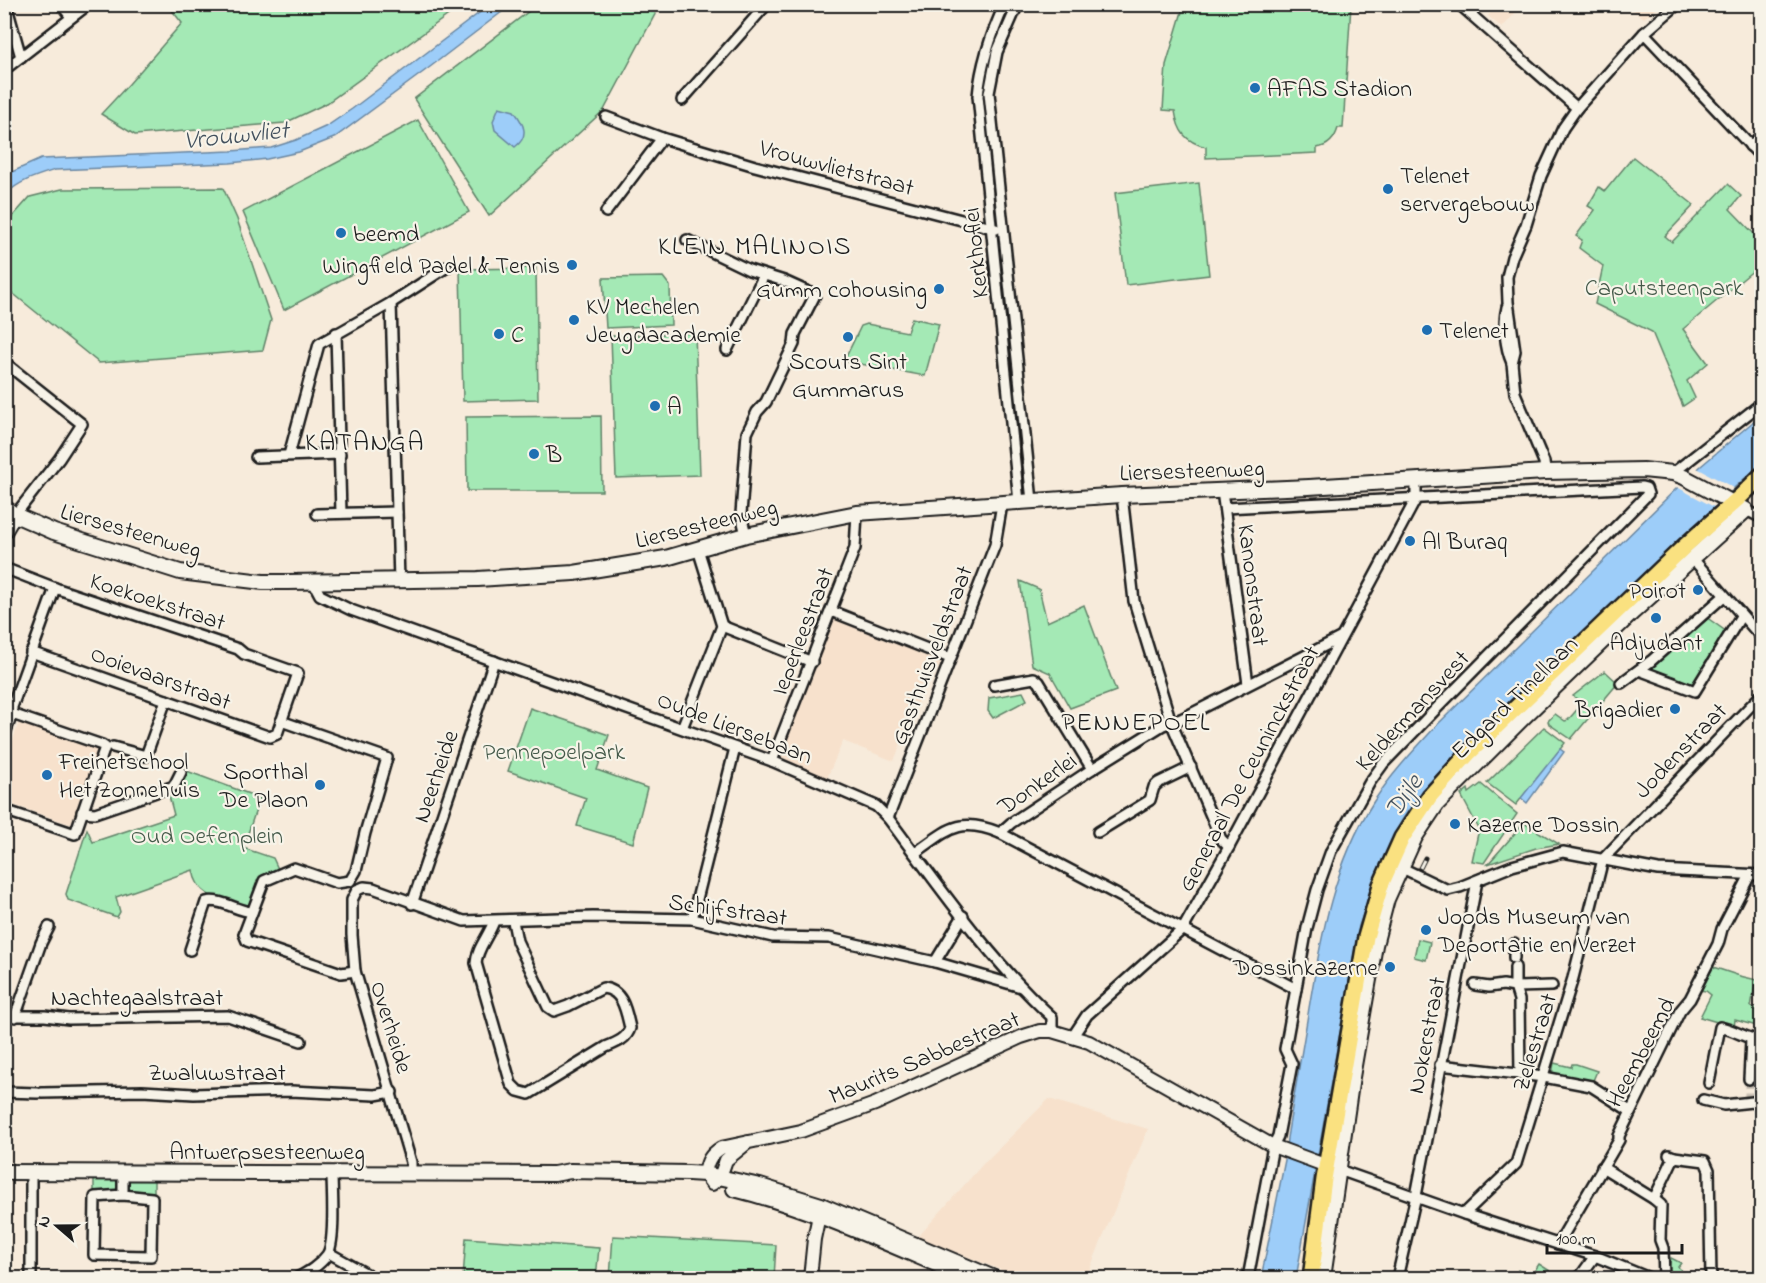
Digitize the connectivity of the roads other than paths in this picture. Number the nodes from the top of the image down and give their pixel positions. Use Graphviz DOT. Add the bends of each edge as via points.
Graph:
graph roads {
  1 [pos="6,4"];
  2 [pos="61,4"];
  3 [pos="89,4"];
  4 [pos="766,4"];
  5 [pos="1005,4"];
  6 [pos="1018,4"];
  7 [pos="1459,4"];
  8 [pos="1678,4"];
  9 [pos="71,17"];
  10 [pos="1644,33"];
  11 [pos="21,57"];
  12 [pos="4,70"];
  13 [pos="682,100"];
  14 [pos="1577,108"];
  15 [pos="606,117"];
  16 [pos="1761,135"];
  17 [pos="663,138"];
  18 [pos="1750,146"];
  19 [pos="1761,158"];
  20 [pos="606,212"];
  21 [pos="991,228"];
  22 [pos="1002,231"];
  23 [pos="687,240"];
  24 [pos="447,267"];
  25 [pos="764,275"];
  26 [pos="391,303"];
  27 [pos="336,333"];
  28 [pos="727,350"];
  29 [pos="4,362"];
  30 [pos="1761,403"];
  31 [pos="340,454"];
  32 [pos="289,455"];
  33 [pos="256,457"];
  34 [pos="1545,472"];
  35 [pos="1679,475"];
  36 [pos="1761,475"];
  37 [pos="1416,489"];
  38 [pos="1222,491"];
  39 [pos="1648,491"];
  40 [pos="1122,495"];
  41 [pos="1026,502"];
  42 [pos="1734,503"];
  43 [pos="1002,504"];
  44 [pos="1225,508"];
  45 [pos="10,511"];
  46 [pos="398,512"];
  47 [pos="340,513"];
  48 [pos="857,513"];
  49 [pos="317,514"];
  50 [pos="1761,518"];
  51 [pos="4,534"];
  52 [pos="746,535"];
  53 [pos="698,549"];
  54 [pos="1693,559"];
  55 [pos="4,568"];
  56 [pos="399,581"];
  57 [pos="313,582"];
  58 [pos="55,588"];
  59 [pos="1724,596"];
  60 [pos="831,611"];
  61 [pos="1741,616"];
  62 [pos="722,626"];
  63 [pos="1341,638"];
  64 [pos="1761,638"];
  65 [pos="32,652"];
  66 [pos="950,658"];
  67 [pos="494,661"];
  68 [pos="812,662"];
  69 [pos="1639,670"];
  70 [pos="1622,683"];
  71 [pos="1248,684"];
  72 [pos="994,685"];
  73 [pos="1761,694"];
  74 [pos="166,700"];
  75 [pos="12,714"];
  76 [pos="281,721"];
  77 [pos="1171,722"];
  78 [pos="682,728"];
  79 [pos="4,736"];
  80 [pos="109,747"];
  81 [pos="735,748"];
  82 [pos="772,761"];
  83 [pos="1191,767"];
  84 [pos="1092,769"];
  85 [pos="181,772"];
  86 [pos="4,810"];
  87 [pos="82,812"];
  88 [pos="888,818"];
  89 [pos="1098,832"];
  90 [pos="1000,833"];
  91 [pos="1229,847"];
  92 [pos="915,853"];
  93 [pos="1603,859"];
  94 [pos="1394,867"];
  95 [pos="1750,875"];
  96 [pos="1761,875"];
  97 [pos="1477,881"];
  98 [pos="347,882"];
  99 [pos="357,890"];
  100 [pos="412,904"];
  101 [pos="252,912"];
  102 [pos="963,915"];
  103 [pos="692,919"];
  104 [pos="494,921"];
  105 [pos="513,921"];
  106 [pos="49,927"];
  107 [pos="1183,929"];
  108 [pos="1514,944"];
  109 [pos="190,950"];
  110 [pos="935,962"];
  111 [pos="355,971"];
  112 [pos="1475,985"];
  113 [pos="1551,986"];
  114 [pos="1021,987"];
  115 [pos="1515,987"];
  116 [pos="1296,989"];
  117 [pos="4,1016"];
  118 [pos="15,1017"];
  119 [pos="1052,1031"];
  120 [pos="1073,1036"];
  121 [pos="1756,1040"];
  122 [pos="301,1041"];
  123 [pos="1440,1065"];
  124 [pos="1520,1075"];
  125 [pos="1544,1077"];
  126 [pos="1749,1079"];
  127 [pos="1709,1083"];
  128 [pos="4,1092"];
  129 [pos="392,1092"];
  130 [pos="1703,1100"];
  131 [pos="1761,1101"];
  132 [pos="1630,1111"];
  133 [pos="1277,1148"];
  134 [pos="1328,1166"];
  135 [pos="1602,1167"];
  136 [pos="4,1172"];
  137 [pos="31,1172"];
  138 [pos="123,1172"];
  139 [pos="332,1174"];
  140 [pos="411,1174"];
  141 [pos="713,1178"];
  142 [pos="123,1196"];
  143 [pos="1416,1196"];
  144 [pos="1654,1199"];
  145 [pos="820,1210"];
  146 [pos="1464,1214"];
  147 [pos="1558,1244"];
  148 [pos="329,1253"];
  149 [pos="1595,1256"];
  150 [pos="1635,1276"];
  151 [pos="32,1278"];
  152 [pos="297,1278"];
  153 [pos="374,1278"];
  154 [pos="810,1278"];
  155 [pos="969,1278"];
  156 [pos="994,1278"];
  157 [pos="1248,1278"];
  158 [pos="1311,1278"];
  159 [pos="1323,1278"];
  160 [pos="1397,1278"];
  161 [pos="1579,1278"];
  162 [pos="1649,1278"];
  163 [pos="1664,1278"];
  164 [pos="1711,1278"];
  1 -- 11 [label="street"];
  2 -- 9 [label="street"];
  3 -- 9 [label="street"];
  4 -- 13 [label="street"];
  5 -- 21 [label="street, Kerkhoflei" via="980,69 978,96"];
  6 -- 22 [label="street, Kerkhoflei" via="997,52 989,93"];
  7 -- 14 [label="street"];
  8 -- 10 [label="street"];
  9 -- 11 [label="street"];
  10 -- 14 [label="street"];
  10 -- 18 [label="street"];
  11 -- 12 [label="street"];
  14 -- 34 [label="street" via="1532,186 1508,277 1515,393"];
  15 -- 17 [label="street, Vrouwvlietstraat"];
  16 -- 18 [label="street"];
  17 -- 20 [label="street"];
  17 -- 21 [label="street, Vrouwvlietstraat"];
  18 -- 19 [label="street"];
  21 -- 22 [label="street, Vrouwvlietstraat"];
  21 -- 41 [label="street, Kerkhoflei"];
  22 -- 41 [label="street, Kerkhoflei"];
  23 -- 25 [label="street"];
  24 -- 26 [label="street"];
  25 -- 28 [label="street"];
  25 -- 52 [label="street" via="815,295 766,402 747,433 741,514"];
  26 -- 27 [label="street"];
  26 -- 46 [label="street"];
  27 -- 31 [label="street"];
  27 -- 32 [label="street" via="320,344"];
  29 -- 45 [label="street, Liersesteenweg" via="82,424 59,459"];
  30 -- 35 [label="street"];
  31 -- 32 [label="street"];
  31 -- 47 [label="street"];
  32 -- 33 [label="street"];
  34 -- 35 [label="main road, Liersesteenweg" via="1643,470"];
  34 -- 37 [label="main road, Liersesteenweg"];
  35 -- 42 [label="main road, Liersesteenweg"];
  36 -- 42 [label="main road"];
  37 -- 38 [label="main road, Liersesteenweg"];
  37 -- 39 [label="street, Liersesteenweg" via="1642,487"];
  37 -- 44 [label="street, Liersesteenweg"];
  37 -- 63 [label="street, Generaal De Ceuninckstraat"];
  38 -- 40 [label="main road, Liersesteenweg"];
  38 -- 44 [label="street, Kanonstraat"];
  39 -- 116 [label="street, Keldermansvest" via="1390,756 1370,782 1331,851 1317,890"];
  40 -- 41 [label="main road, Liersesteenweg"];
  40 -- 77 [label="street" via="1134,602"];
  41 -- 43 [label="main road, Liersesteenweg"];
  42 -- 50 [label="street"];
  42 -- 54 [label="main road, Edgard Tinellaan"];
  42 -- 94 [label="main road, Edgard Tinellaan" via="1450,772 1415,818"];
  43 -- 48 [label="main road, Liersesteenweg"];
  43 -- 66 [label="street, Gasthuisveldstraat" via="995,544"];
  44 -- 71 [label="street, Kanonstraat"];
  45 -- 51 [label="street"];
  45 -- 57 [label="main road, Liersesteenweg" via="54,532 180,572 263,582"];
  46 -- 47 [label="street"];
  46 -- 56 [label="street"];
  47 -- 49 [label="street"];
  48 -- 52 [label="main road, Liersesteenweg"];
  48 -- 60 [label="street, Ieperleestraat" via="855,548"];
  52 -- 53 [label="main road, Liersesteenweg"];
  53 -- 56 [label="main road, Liersesteenweg" via="574,573"];
  53 -- 62 [label="street"];
  54 -- 59 [label="street"];
  54 -- 94 [label="main road, Edgard Tinellaan" via="1606,638 1437,804"];
  55 -- 58 [label="street, Koekoekstraat"];
  56 -- 57 [label="main road, Liersesteenweg"];
  57 -- 67 [label="street, Oude Liersebaan" via="320,595 351,610"];
  58 -- 65 [label="street"];
  58 -- 76 [label="street, Koekoekstraat" via="298,673"];
  59 -- 61 [label="street"];
  59 -- 69 [label="street"];
  60 -- 66 [label="street"];
  60 -- 68 [label="street, Ieperleestraat"];
  61 -- 64 [label="street"];
  61 -- 69 [label="street" via="1695,692"];
  62 -- 68 [label="street"];
  62 -- 78 [label="street"];
  63 -- 71 [label="street, Donkerlei"];
  63 -- 91 [label="street, Generaal De Ceuninckstraat"];
  65 -- 74 [label="street, Ooievaarstraat"];
  65 -- 75 [label="street"];
  66 -- 88 [label="street, Gasthuisveldstraat"];
  67 -- 78 [label="street, Oude Liersebaan"];
  67 -- 100 [label="street, Neerheide"];
  68 -- 82 [label="street, Ieperleestraat"];
  69 -- 70 [label="street"];
  71 -- 77 [label="street, Donkerlei"];
  72 -- 84 [label="street" via="1034,678 1039,682"];
  73 -- 93 [label="street, Jodenstraat"];
  74 -- 76 [label="street, Ooievaarstraat" via="270,737 277,734"];
  74 -- 80 [label="street" via="146,756"];
  75 -- 79 [label="street"];
  75 -- 80 [label="street"];
  76 -- 98 [label="street" via="387,758 356,871"];
  77 -- 83 [label="street"];
  77 -- 84 [label="street, Donkerlei"];
  78 -- 81 [label="street, Oude Liersebaan"];
  80 -- 87 [label="street"];
  81 -- 82 [label="street, Oude Liersebaan"];
  81 -- 103 [label="street"];
  82 -- 88 [label="street, Oude Liersebaan" via="876,806"];
  83 -- 89 [label="street" via="1158,783 1150,800"];
  83 -- 91 [label="street" via="1221,839"];
  84 -- 90 [label="street, Donkerlei"];
  85 -- 87 [label="street" via="174,786 95,813"];
  86 -- 87 [label="street" via="75,834"];
  88 -- 92 [label="street, Oude Liersebaan"];
  90 -- 92 [label="street, Donkerlei" via="981,825 951,827"];
  90 -- 107 [label="street"];
  91 -- 107 [label="street, Generaal De Ceuninckstraat"];
  92 -- 102 [label="street, Oude Liersebaan"];
  93 -- 95 [label="street" via="1658,870"];
  93 -- 97 [label="street" via="1563,852 1550,854"];
  93 -- 125 [label="street, Zelestraat"];
  94 -- 97 [label="street" via="1448,890"];
  94 -- 134 [label="main road, Edgard Tinellaan" via="1381,885 1366,937"];
  95 -- 96 [label="street"];
  95 -- 132 [label="street, Heembeemd"];
  97 -- 123 [label="street, Nokerstraat"];
  98 -- 99 [label="street"];
  98 -- 101 [label="street" via="337,883 294,868 264,881"];
  99 -- 100 [label="street, Schijfstraat" via="373,888"];
  99 -- 111 [label="street, Overheide" via="352,900"];
  100 -- 104 [label="street, Schijfstraat" via="464,921"];
  101 -- 109 [label="street" via="213,900 206,902"];
  101 -- 111 [label="street" via="244,934 247,941 341,973"];
  102 -- 110 [label="street"];
  102 -- 114 [label="street, Oude Liersebaan"];
  103 -- 105 [label="street, Schijfstraat" via="593,917"];
  103 -- 110 [label="street, Schijfstraat" via="758,935 852,942"];
  104 -- 105 [label="street, Schijfstraat"];
  104 -- 105 [label="street" via="476,963 511,1084 518,1092 529,1094 618,1042 630,1028 620,995 610,988 555,1011 549,1007 517,941"];
  106 -- 118 [label="street"];
  107 -- 116 [label="street"];
  107 -- 120 [label="street, Generaal De Ceuninckstraat" via="1087,1015"];
  108 -- 115 [label="street"];
  110 -- 114 [label="street, Schijfstraat"];
  111 -- 129 [label="street, Overheide"];
  112 -- 115 [label="street"];
  113 -- 115 [label="street"];
  114 -- 119 [label="street, Oude Liersebaan" via="1052,1017"];
  115 -- 124 [label="street" via="1519,1000"];
  116 -- 133 [label="street, Keldermansvest" via="1285,1049 1292,1064"];
  117 -- 118 [label="street, Nachtegaalstraat"];
  118 -- 122 [label="street, Nachtegaalstraat" via="228,1016"];
  119 -- 120 [label="street, Maurits Sabbestraat"];
  119 -- 141 [label="street, Maurits Sabbestraat" via="1021,1037 875,1104 801,1131 748,1142 726,1160"];
  120 -- 133 [label="street, Maurits Sabbestraat"];
  121 -- 126 [label="street"];
  121 -- 127 [label="street" via="1720,1027"];
  123 -- 124 [label="street"];
  123 -- 143 [label="street, Nokerstraat"];
  124 -- 125 [label="street"];
  125 -- 132 [label="street" via="1591,1086"];
  125 -- 146 [label="street, Zelestraat" via="1516,1164"];
  128 -- 129 [label="street, Zwaluwstraat"];
  129 -- 140 [label="street, Overheide"];
  130 -- 131 [label="street" via="1724,1105"];
  132 -- 135 [label="street, Heembeemd" via="1619,1140"];
  133 -- 134 [label="street, Maurits Sabbestraat"];
  133 -- 157 [label="street, Keldermansvest"];
  134 -- 143 [label="street"];
  134 -- 158 [label="main road, Edgard Tinellaan"];
  134 -- 159 [label="main road"];
  135 -- 144 [label="street"];
  135 -- 147 [label="street, Heembeemd"];
  136 -- 137 [label="main road, Antwerpsesteenweg"];
  137 -- 138 [label="main road, Antwerpsesteenweg"];
  137 -- 151 [label="street"];
  138 -- 139 [label="main road, Antwerpsesteenweg"];
  138 -- 142 [label="street"];
  139 -- 140 [label="main road, Antwerpsesteenweg"];
  139 -- 148 [label="street" via="333,1228"];
  140 -- 141 [label="main road, Antwerpsesteenweg" via="554,1174 569,1180"];
  141 -- 145 [label="main road, Antwerpsesteenweg" via="756,1194"];
  142 -- 142 [label="street" via="95,1197 94,1255 151,1256 152,1197"];
  143 -- 146 [label="street"];
  143 -- 160 [label="street, Nokerstraat"];
  144 -- 163 [label="street" via="1661,1205 1659,1240"];
  144 -- 164 [label="street" via="1671,1156 1706,1161"];
  145 -- 154 [label="street"];
  145 -- 155 [label="main road"];
  145 -- 156 [label="main road"];
  146 -- 147 [label="street"];
  147 -- 149 [label="street"];
  148 -- 152 [label="street" via="316,1268"];
  148 -- 153 [label="street"];
  149 -- 150 [label="street"];
  149 -- 161 [label="street"];
  150 -- 162 [label="street"];
}
